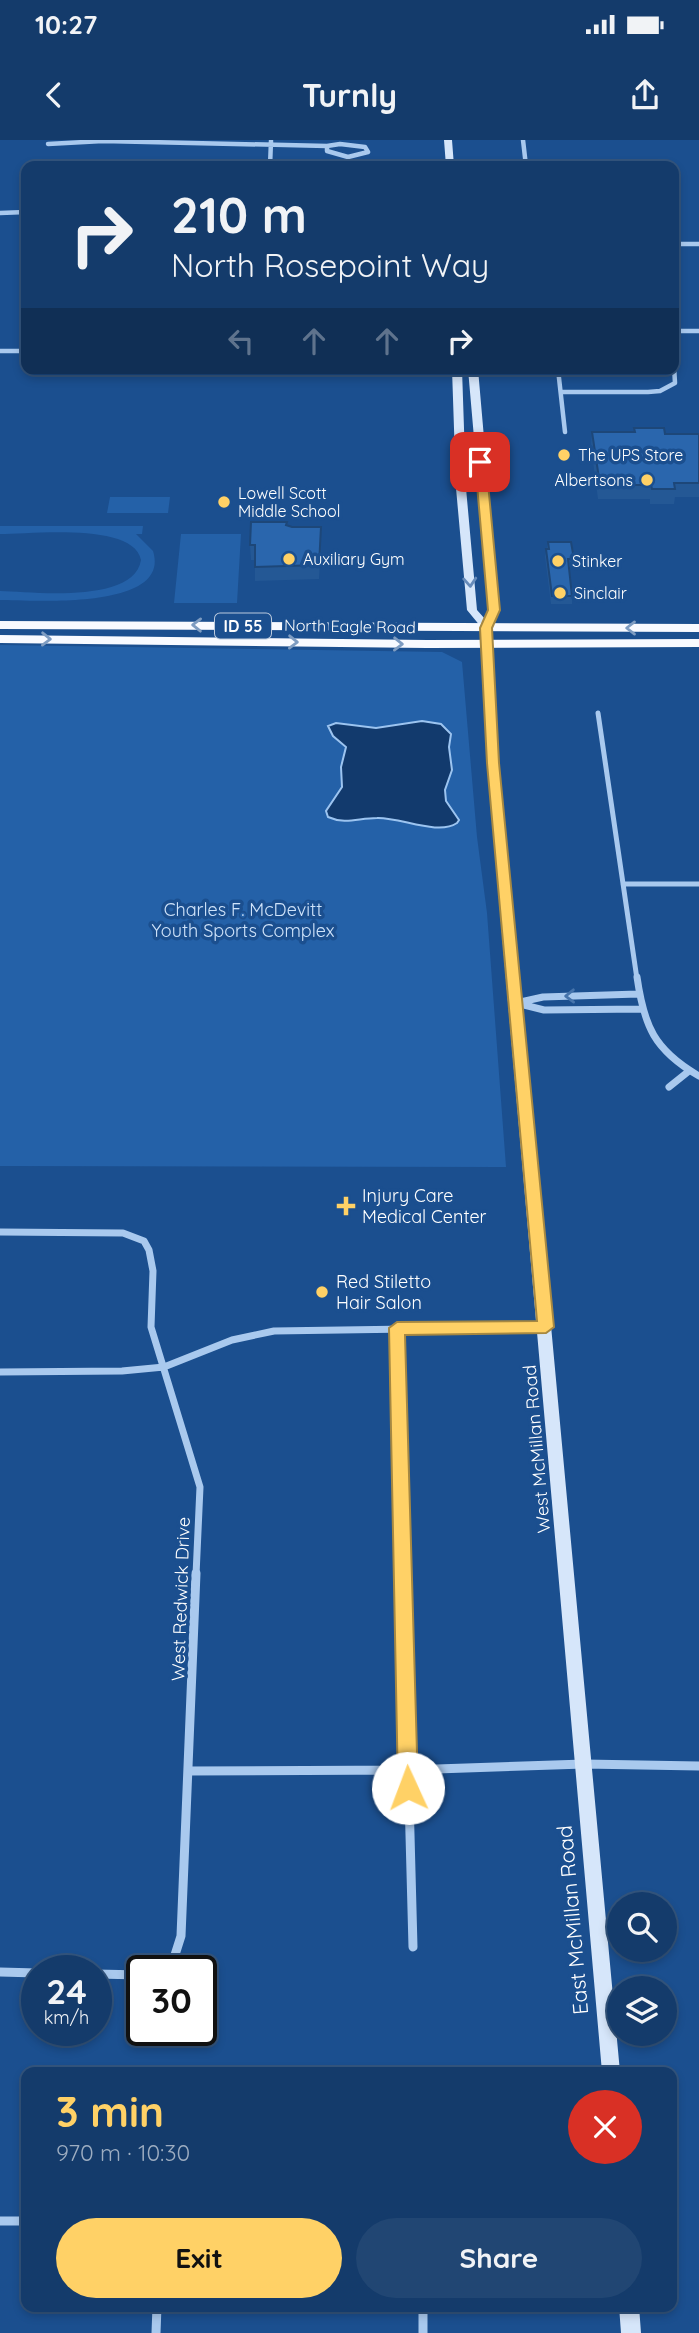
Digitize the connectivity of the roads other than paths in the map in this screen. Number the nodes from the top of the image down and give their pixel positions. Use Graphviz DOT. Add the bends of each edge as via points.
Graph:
graph roads {
  1 [pos="448,140"];
  2 [pos="523,140"];
  3 [pos="271,142"];
  4 [pos="48,144"];
  5 [pos="327,146"];
  6 [pos="270,161"];
  7 [pos="450,161"];
  8 [pos="525,161"];
  9 [pos="21,212"];
  10 [pos="0,213"];
  11 [pos="679,244"];
  12 [pos="699,244"];
  13 [pos="679,331"];
  14 [pos="699,331"];
  15 [pos="0,351"];
  16 [pos="21,351"];
  17 [pos="458,375"];
  18 [pos="466,375"];
  19 [pos="474,375"];
  20 [pos="559,375"];
  21 [pos="676,375"];
  22 [pos="561,392"];
  23 [pos="459,393"];
  24 [pos="565,432"];
  25 [pos="0,625"];
  26 [pos="486,628"];
  27 [pos="699,628"];
  28 [pos="0,639"];
  29 [pos="699,643"];
  30 [pos="487,644"];
  31 [pos="598,713"];
  32 [pos="622,884"];
  33 [pos="699,884"];
  34 [pos="638,994"];
  35 [pos="516,1003"];
  36 [pos="641,1009"];
  37 [pos="689,1071"];
  38 [pos="699,1076"];
  39 [pos="669,1087"];
  40 [pos="0,1232"];
  41 [pos="546,1327"];
  42 [pos="397,1328"];
  43 [pos="164,1367"];
  44 [pos="0,1372"];
  45 [pos="584,1765"];
  46 [pos="699,1766"];
  47 [pos="188,1770"];
  48 [pos="407,1770"];
  49 [pos="413,1947"];
  50 [pos="176,1955"];
  51 [pos="0,1972"];
  52 [pos="21,1973"];
  53 [pos="611,2067"];
  54 [pos="0,2221"];
  55 [pos="21,2221"];
  56 [pos="157,2312"];
  57 [pos="423,2312"];
  58 [pos="629,2312"];
  59 [pos="156,2333"];
  60 [pos="424,2333"];
  61 [pos="631,2333"];
  1 -- 7 [label="main road"];
  2 -- 8 [label="street"];
  3 -- 4 [label="street"];
  3 -- 5 [label="street"];
  3 -- 6 [label="street"];
  5 -- 5 [label="street" via="330,154 336,155 368,152 359,146"];
  9 -- 10 [label="street"];
  11 -- 12 [label="street"];
  13 -- 14 [label="street"];
  15 -- 16 [label="street"];
  17 -- 23 [label="main road, West McMillan Road"];
  18 -- 23 [label="main road" via="466,388"];
  19 -- 26 [label="main road, West McMillan Road" via="494,610"];
  20 -- 22 [label="street"];
  21 -- 22 [label="street" via="669,388 648,392"];
  22 -- 24 [label="street"];
  23 -- 26 [label="main road, West McMillan Road, one-way" via="461,488 472,610"];
  26 -- 25 [label="highway, North Eagle Road / ID 55, one-way"];
  27 -- 26 [label="highway, North Eagle Road / ID 55, one-way"];
  26 -- 30 [label="main road, West McMillan Road"];
  28 -- 30 [label="highway, North Eagle Road / ID 55, one-way"];
  29 -- 30 [label="highway, North Eagle Road / ID 55"];
  30 -- 35 [label="main road, West McMillan Road" via="493,763"];
  31 -- 32 [label="street"];
  32 -- 33 [label="street"];
  32 -- 34 [label="street"];
  34 -- 35 [label="street, one-way" via="543,997"];
  34 -- 36 [label="street"];
  35 -- 36 [label="street" via="544,1010"];
  35 -- 41 [label="main road, West McMillan Road"];
  36 -- 37 [label="street" via="661,1046"];
  37 -- 38 [label="street"];
  37 -- 39 [label="street"];
  40 -- 43 [label="street, West Redwick Drive" via="123,1233 144,1241 151,1254 149,1319"];
  41 -- 42 [label="street"];
  41 -- 45 [label="main road, West McMillan Road"];
  42 -- 43 [label="street" via="253,1334"];
  42 -- 48 [label="street"];
  43 -- 44 [label="street"];
  43 -- 47 [label="street, West Redwick Drive" via="201,1487"];
  45 -- 46 [label="street"];
  45 -- 48 [label="street"];
  45 -- 53 [label="main road, East McMillan Road"];
  47 -- 48 [label="street"];
  47 -- 50 [label="street, West Redwick Drive" via="182,1930"];
  48 -- 49 [label="street"];
  51 -- 52 [label="street"];
  54 -- 55 [label="street"];
  56 -- 59 [label="street"];
  57 -- 60 [label="street"];
  58 -- 61 [label="main road"];
}
